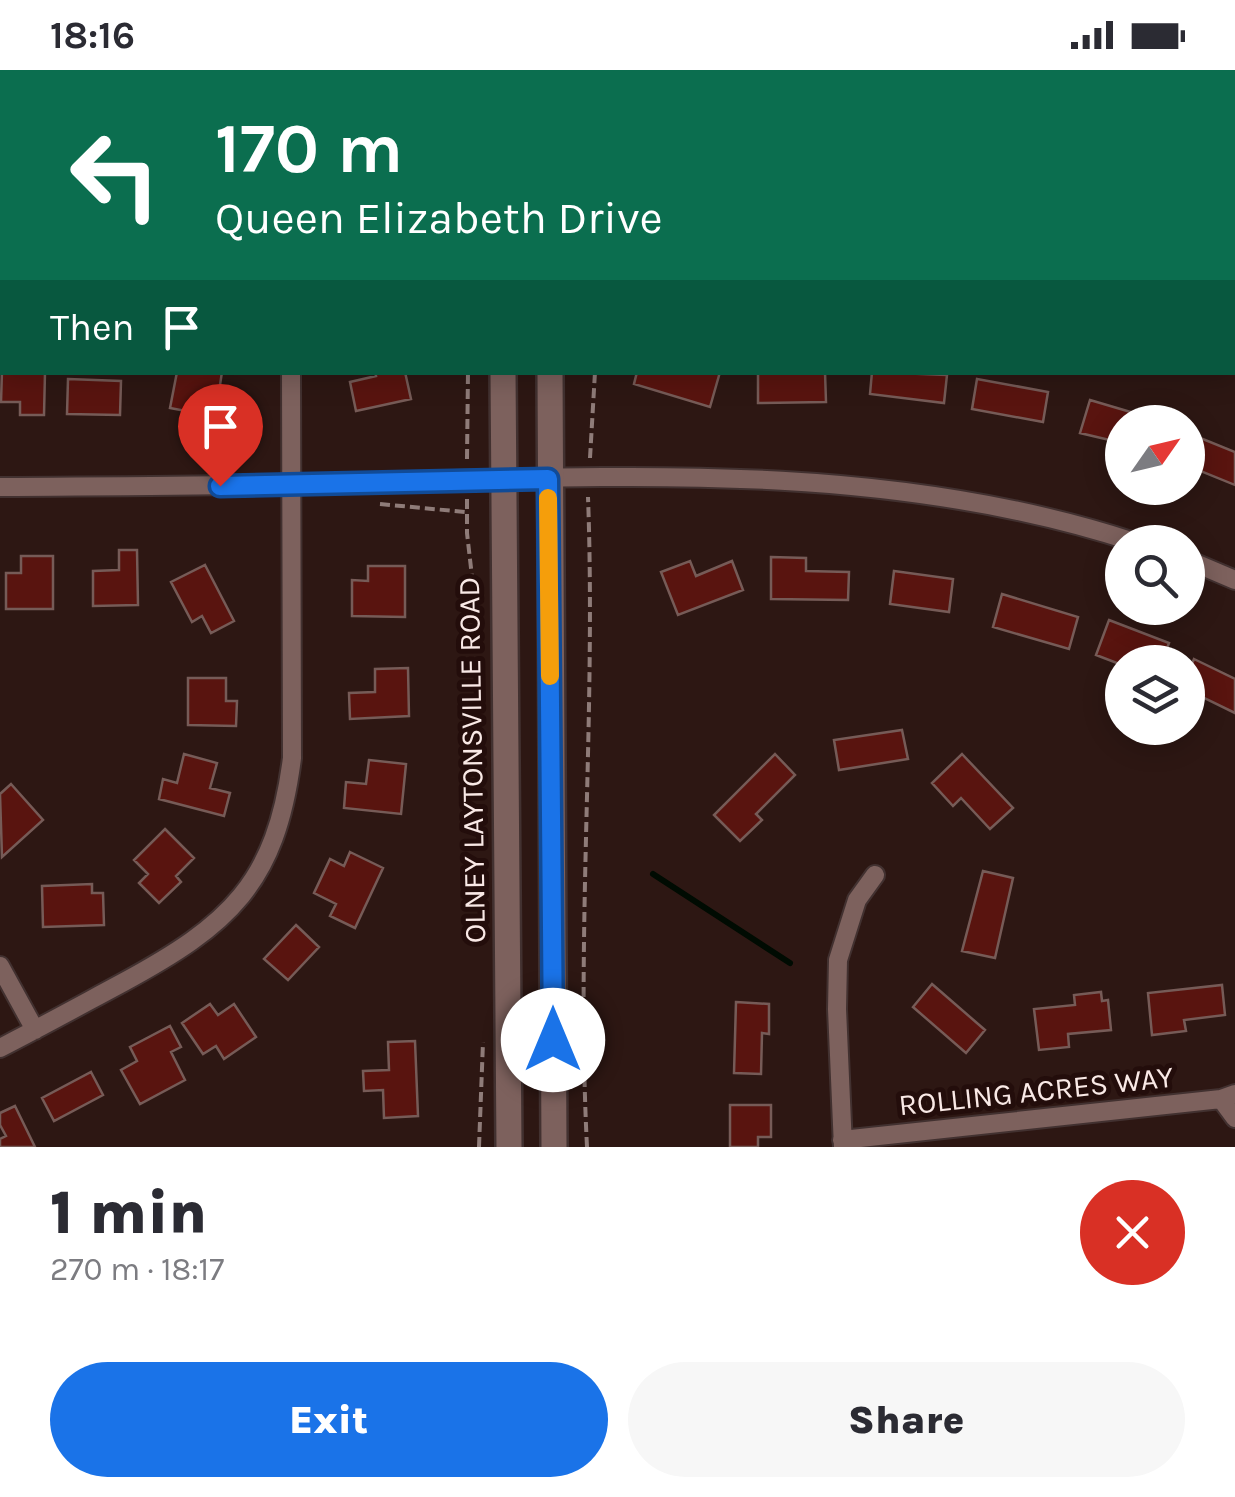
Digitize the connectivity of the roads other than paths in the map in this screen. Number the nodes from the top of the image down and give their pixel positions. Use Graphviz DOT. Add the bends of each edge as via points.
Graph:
graph roads {
  1 [pos="291,375"];
  2 [pos="503,375"];
  3 [pos="550,375"];
  4 [pos="502,478"];
  5 [pos="548,479"];
  6 [pos="293,485"];
  7 [pos="0,488"];
  8 [pos="1105,534"];
  9 [pos="1205,567"];
  10 [pos="1235,580"];
  11 [pos="874,875"];
  12 [pos="0,966"];
  13 [pos="35,1030"];
  14 [pos="0,1048"];
  15 [pos="1228,1096"];
  16 [pos="1235,1118"];
  17 [pos="842,1144"];
  18 [pos="508,1147"];
  19 [pos="554,1147"];
  1 -- 6 [label="street"];
  2 -- 4 [label="main road, OLNEY LAYTONSVILLE ROAD"];
  3 -- 5 [label="main road"];
  4 -- 5 [label="street"];
  4 -- 6 [label="street"];
  4 -- 18 [label="main road, OLNEY LAYTONSVILLE ROAD"];
  5 -- 8 [label="street" via="865,486 993,505"];
  5 -- 19 [label="main road"];
  6 -- 7 [label="street"];
  6 -- 13 [label="street" via="292,758 284,809 265,859 232,908 202,936"];
  9 -- 10 [label="street"];
  11 -- 17 [label="street" via="857,900 838,960"];
  12 -- 13 [label="street"];
  13 -- 14 [label="street"];
  15 -- 16 [label="street"];
  15 -- 17 [label="street, ROLLING ACRES WAY"];
}
